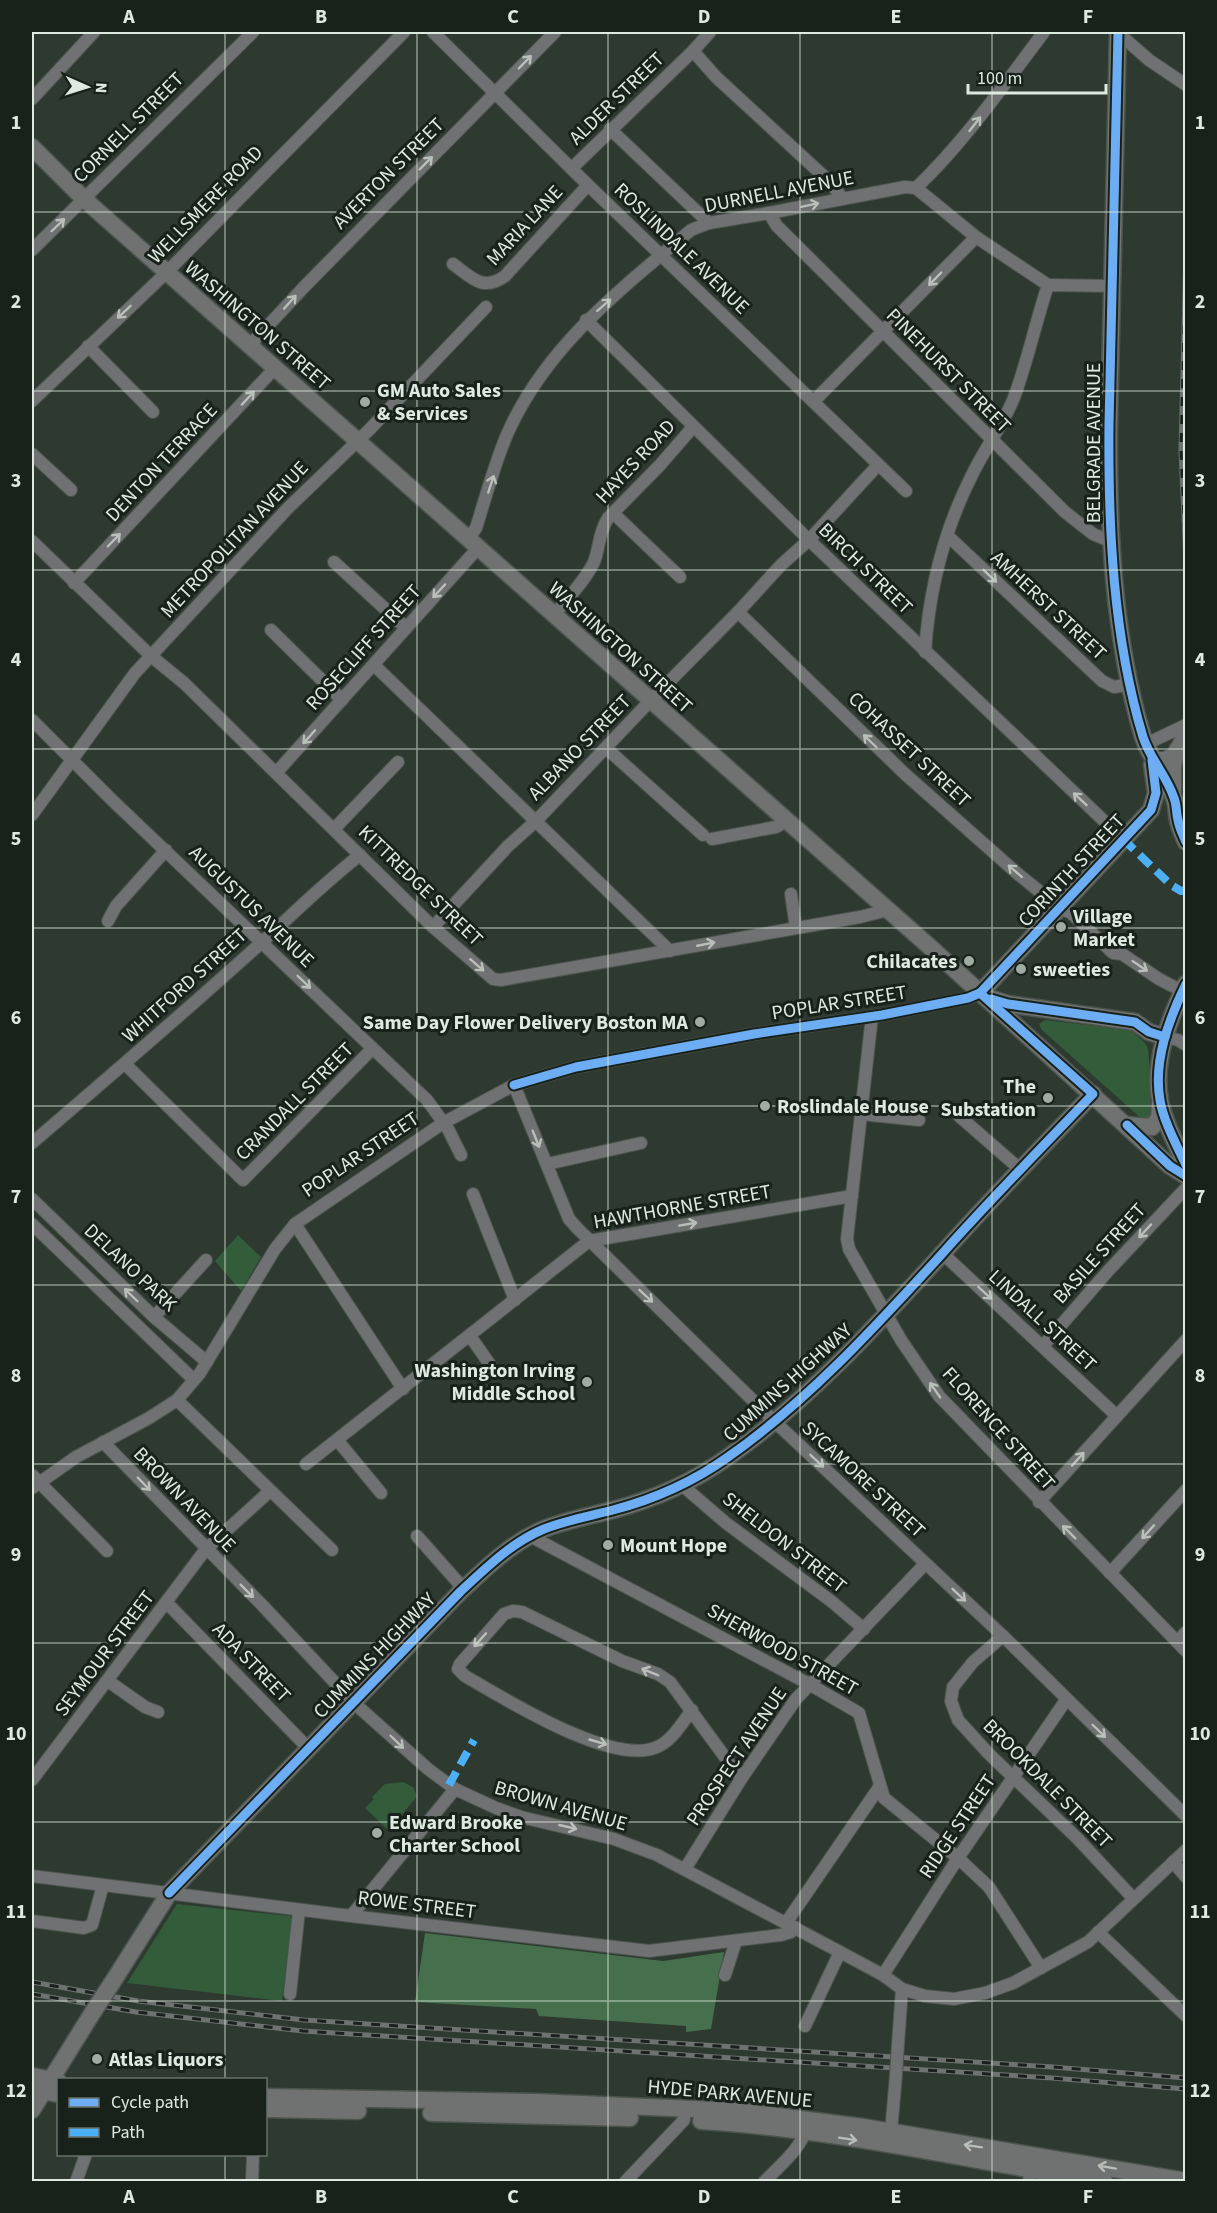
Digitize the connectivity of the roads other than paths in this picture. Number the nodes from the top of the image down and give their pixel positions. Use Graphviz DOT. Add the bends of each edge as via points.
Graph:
graph roads {
  1 [pos="94,32"];
  2 [pos="253,32"];
  3 [pos="404,32"];
  4 [pos="433,32"];
  5 [pos="555,32"];
  6 [pos="710,32"];
  7 [pos="1044,32"];
  8 [pos="1118,32"];
  9 [pos="693,51"];
  10 [pos="1185,85"];
  11 [pos="495,93"];
  12 [pos="32,99"];
  13 [pos="610,129"];
  14 [pos="32,147"];
  15 [pos="573,167"];
  16 [pos="588,185"];
  17 [pos="916,188"];
  18 [pos="842,198"];
  19 [pos="84,199"];
  20 [pos="769,213"];
  21 [pos="708,223"];
  22 [pos="976,237"];
  23 [pos="32,250"];
  24 [pos="662,255"];
  25 [pos="453,264"];
  26 [pos="167,272"];
  27 [pos="1048,285"];
  28 [pos="1112,286"];
  29 [pos="486,307"];
  30 [pos="586,320"];
  31 [pos="884,332"];
  32 [pos="250,345"];
  33 [pos="88,346"];
  34 [pos="275,368"];
  35 [pos="32,401"];
  36 [pos="814,401"];
  37 [pos="153,412"];
  38 [pos="693,427"];
  39 [pos="357,440"];
  40 [pos="992,440"];
  41 [pos="32,454"];
  42 [pos="878,465"];
  43 [pos="71,490"];
  44 [pos="906,491"];
  45 [pos="613,513"];
  46 [pos="948,536"];
  47 [pos="808,540"];
  48 [pos="32,542"];
  49 [pos="1112,542"];
  50 [pos="474,543"];
  51 [pos="334,562"];
  52 [pos="680,577"];
  53 [pos="74,583"];
  54 [pos="738,612"];
  55 [pos="554,615"];
  56 [pos="406,628"];
  57 [pos="271,630"];
  58 [pos="925,652"];
  59 [pos="151,656"];
  60 [pos="374,664"];
  61 [pos="1131,684"];
  62 [pos="342,700"];
  63 [pos="650,700"];
  64 [pos="32,720"];
  65 [pos="1185,725"];
  66 [pos="1185,730"];
  67 [pos="606,748"];
  68 [pos="1177,750"];
  69 [pos="1149,751"];
  70 [pos="73,759"];
  71 [pos="398,762"];
  72 [pos="276,773"];
  73 [pos="1174,797"];
  74 [pos="1151,810"];
  75 [pos="32,815"];
  76 [pos="536,821"];
  77 [pos="786,821"];
  78 [pos="1178,822"];
  79 [pos="334,828"];
  80 [pos="1123,839"];
  81 [pos="1185,842"];
  82 [pos="166,850"];
  83 [pos="360,855"];
  84 [pos="791,894"];
  85 [pos="1060,908"];
  86 [pos="888,910"];
  87 [pos="108,921"];
  88 [pos="433,927"];
  89 [pos="796,928"];
  90 [pos="262,942"];
  91 [pos="670,951"];
  92 [pos="1184,988"];
  93 [pos="980,993"];
  94 [pos="1053,1011"];
  95 [pos="872,1016"];
  96 [pos="1165,1037"];
  97 [pos="1036,1043"];
  98 [pos="1185,1045"];
  99 [pos="372,1049"];
  100 [pos="125,1064"];
  101 [pos="514,1085"];
  102 [pos="1093,1094"];
  103 [pos="1160,1102"];
  104 [pos="861,1114"];
  105 [pos="959,1116"];
  106 [pos="919,1120"];
  107 [pos="443,1123"];
  108 [pos="1127,1125"];
  109 [pos="32,1143"];
  110 [pos="641,1143"];
  111 [pos="461,1155"];
  112 [pos="547,1164"];
  113 [pos="1185,1164"];
  114 [pos="1021,1170"];
  115 [pos="1185,1176"];
  116 [pos="1185,1188"];
  117 [pos="473,1194"];
  118 [pos="852,1196"];
  119 [pos="32,1199"];
  120 [pos="32,1224"];
  121 [pos="295,1224"];
  122 [pos="589,1241"];
  123 [pos="942,1254"];
  124 [pos="206,1260"];
  125 [pos="515,1300"];
  126 [pos="887,1314"];
  127 [pos="154,1317"];
  128 [pos="470,1336"];
  129 [pos="1185,1340"];
  130 [pos="1043,1346"];
  131 [pos="207,1362"];
  132 [pos="491,1366"];
  133 [pos="194,1380"];
  134 [pos="403,1389"];
  135 [pos="177,1400"];
  136 [pos="1117,1416"];
  137 [pos="774,1421"];
  138 [pos="338,1441"];
  139 [pos="103,1442"];
  140 [pos="306,1464"];
  141 [pos="34,1481"];
  142 [pos="683,1486"];
  143 [pos="1185,1490"];
  144 [pos="270,1491"];
  145 [pos="381,1493"];
  146 [pos="1039,1502"];
  147 [pos="417,1536"];
  148 [pos="530,1536"];
  149 [pos="206,1549"];
  150 [pos="332,1550"];
  151 [pos="106,1551"];
  152 [pos="925,1564"];
  153 [pos="1110,1574"];
  154 [pos="463,1588"];
  155 [pos="167,1603"];
  156 [pos="864,1629"];
  157 [pos="1185,1632"];
  158 [pos="1003,1636"];
  159 [pos="1181,1646"];
  160 [pos="108,1681"];
  161 [pos="809,1684"];
  162 [pos="1066,1700"];
  163 [pos="354,1703"];
  164 [pos="692,1710"];
  165 [pos="158,1712"];
  166 [pos="309,1749"];
  167 [pos="1013,1776"];
  168 [pos="741,1779"];
  169 [pos="32,1780"];
  170 [pos="880,1786"];
  171 [pos="455,1789"];
  172 [pos="1185,1816"];
  173 [pos="1185,1851"];
  174 [pos="958,1858"];
  175 [pos="1173,1862"];
  176 [pos="685,1869"];
  177 [pos="32,1876"];
  178 [pos="1185,1877"];
  179 [pos="104,1885"];
  180 [pos="169,1893"];
  181 [pos="1133,1898"];
  182 [pos="299,1910"];
  183 [pos="351,1916"];
  184 [pos="32,1921"];
  185 [pos="791,1925"];
  186 [pos="1098,1932"];
  187 [pos="736,1941"];
  188 [pos="840,1952"];
  189 [pos="1041,1968"];
  190 [pos="725,1975"];
  191 [pos="883,1975"];
  192 [pos="902,1989"];
  193 [pos="290,1994"];
  194 [pos="1185,2016"];
  195 [pos="805,2026"];
  196 [pos="32,2076"];
  197 [pos="49,2087"];
  198 [pos="267,2097"];
  199 [pos="267,2109"];
  200 [pos="32,2110"];
  201 [pos="684,2114"];
  202 [pos="806,2126"];
  203 [pos="890,2139"];
  204 [pos="85,2156"];
  205 [pos="253,2156"];
  206 [pos="1030,2175"];
  207 [pos="1136,2177"];
  208 [pos="1080,2180"];
  209 [pos="76,2181"];
  210 [pos="252,2181"];
  211 [pos="625,2181"];
  212 [pos="764,2181"];
  213 [pos="1105,2181"];
  214 [pos="1185,2181"];
  1 -- 12 [label="street"];
  2 -- 19 [label="street, CORNELL STREET"];
  3 -- 26 [label="street, WELLSMERE ROAD"];
  4 -- 11 [label="street, ROSLINDALE AVENUE"];
  11 -- 5 [label="street, AVERTON STREET, one-way"];
  6 -- 9 [label="street, ALDER STREET"];
  17 -- 7 [label="street, one-way" via="973,127"];
  8 -- 10 [label="street"];
  8 -- 28 [label="main road, BELGRADE AVENUE"];
  9 -- 13 [label="street, ALDER STREET"];
  9 -- 18 [label="street"];
  11 -- 15 [label="street, ROSLINDALE AVENUE"];
  32 -- 11 [label="street, AVERTON STREET, one-way"];
  13 -- 15 [label="street, ALDER STREET"];
  13 -- 21 [label="street"];
  14 -- 19 [label="main road, WASHINGTON STREET"];
  15 -- 16 [label="street, ROSLINDALE AVENUE"];
  16 -- 24 [label="street, ROSLINDALE AVENUE"];
  16 -- 25 [label="street, MARIA LANE" via="506,276 495,283 480,282"];
  17 -- 18 [label="street, DURNELL AVENUE"];
  17 -- 22 [label="street"];
  20 -- 18 [label="street, DURNELL AVENUE, one-way"];
  23 -- 19 [label="street, CORNELL STREET, one-way"];
  19 -- 26 [label="main road, WASHINGTON STREET"];
  20 -- 21 [label="street, DURNELL AVENUE"];
  20 -- 31 [label="street, PINEHURST STREET" via="777,226"];
  21 -- 24 [label="street, DURNELL AVENUE" via="692,230"];
  22 -- 27 [label="street"];
  22 -- 31 [label="street, one-way"];
  30 -- 24 [label="street, DURNELL AVENUE, one-way"];
  24 -- 36 [label="street, ROSLINDALE AVENUE"];
  26 -- 32 [label="main road, WASHINGTON STREET"];
  26 -- 33 [label="street, WELLSMERE ROAD, one-way"];
  27 -- 28 [label="street"];
  27 -- 40 [label="street" via="1015,394"];
  28 -- 49 [label="main road, BELGRADE AVENUE"];
  29 -- 39 [label="street, METROPOLITAN AVENUE"];
  30 -- 38 [label="street, BIRCH STREET"];
  50 -- 30 [label="street, DURNELL AVENUE, one-way" via="509,428 560,348"];
  31 -- 36 [label="street"];
  31 -- 40 [label="street, PINEHURST STREET"];
  32 -- 34 [label="main road, WASHINGTON STREET"];
  33 -- 35 [label="street, WELLSMERE ROAD"];
  33 -- 37 [label="street"];
  34 -- 39 [label="main road, WASHINGTON STREET"];
  53 -- 34 [label="street, DENTON TERRACE, one-way"];
  36 -- 42 [label="street, ROSLINDALE AVENUE"];
  38 -- 45 [label="street, HAYES ROAD"];
  38 -- 47 [label="street, BIRCH STREET"];
  39 -- 50 [label="main road, WASHINGTON STREET"];
  39 -- 59 [label="street, METROPOLITAN AVENUE" via="288,508"];
  40 -- 46 [label="street" via="974,472"];
  40 -- 49 [label="street, PINEHURST STREET" via="1065,512"];
  41 -- 43 [label="street"];
  42 -- 44 [label="street, ROSLINDALE AVENUE"];
  42 -- 47 [label="street, ALBANO STREET"];
  45 -- 52 [label="street"];
  45 -- 55 [label="street, HAYES ROAD" via="602,527 592,566"];
  46 -- 58 [label="street" via="930,601"];
  46 -- 61 [label="street, AMHERST STREET, one-way" via="1106,684"];
  47 -- 54 [label="street, ALBANO STREET"];
  47 -- 58 [label="street, BIRCH STREET"];
  48 -- 53 [label="street, KITTREDGE STREET"];
  49 -- 61 [label="main road, BELGRADE AVENUE"];
  50 -- 55 [label="main road, WASHINGTON STREET"];
  50 -- 56 [label="street, ROSECLIFF STREET, one-way"];
  51 -- 56 [label="street"];
  53 -- 59 [label="street, KITTREDGE STREET"];
  54 -- 63 [label="street, ALBANO STREET"];
  85 -- 54 [label="street, COHASSET STREET, one-way" via="905,774"];
  55 -- 63 [label="main road, WASHINGTON STREET"];
  56 -- 60 [label="street, ROSECLIFF STREET"];
  57 -- 62 [label="street"];
  80 -- 58 [label="street, BIRCH STREET, one-way"];
  59 -- 70 [label="street, METROPOLITAN AVENUE"];
  59 -- 72 [label="street, KITTREDGE STREET"];
  60 -- 62 [label="street, ROSECLIFF STREET"];
  60 -- 76 [label="street"];
  61 -- 69 [label="main road, BELGRADE AVENUE"];
  62 -- 72 [label="street, ROSECLIFF STREET, one-way"];
  63 -- 67 [label="street, ALBANO STREET"];
  63 -- 77 [label="main road, WASHINGTON STREET"];
  64 -- 70 [label="street, AUGUSTUS AVENUE"];
  65 -- 69 [label="street"];
  66 -- 68 [label="street"];
  67 -- 76 [label="street, ALBANO STREET"];
  67 -- 77 [label="street" via="708,837"];
  68 -- 69 [label="street" via="1168,757"];
  68 -- 73 [label="main road"];
  69 -- 73 [label="main road, BELGRADE AVENUE"];
  69 -- 74 [label="main road, CORINTH STREET" via="1156,790"];
  70 -- 75 [label="street, METROPOLITAN AVENUE"];
  70 -- 82 [label="street, AUGUSTUS AVENUE"];
  71 -- 79 [label="street"];
  72 -- 79 [label="street, KITTREDGE STREET"];
  73 -- 78 [label="main road, BELGRADE AVENUE"];
  74 -- 78 [label="main road" via="1165,808"];
  74 -- 80 [label="main road, CORINTH STREET"];
  76 -- 88 [label="street, ALBANO STREET"];
  76 -- 91 [label="street"];
  77 -- 86 [label="main road, WASHINGTON STREET"];
  78 -- 81 [label="main road, BELGRADE AVENUE"];
  79 -- 83 [label="street, KITTREDGE STREET"];
  80 -- 85 [label="main road, CORINTH STREET"];
  82 -- 87 [label="street" via="116,906"];
  82 -- 90 [label="street, AUGUSTUS AVENUE"];
  83 -- 88 [label="street, KITTREDGE STREET"];
  83 -- 90 [label="street, WHITFORD STREET"];
  84 -- 89 [label="street"];
  85 -- 92 [label="street, COHASSET STREET, one-way" via="1071,913 1113,953 1122,954 1159,979"];
  85 -- 93 [label="main road, CORINTH STREET"];
  86 -- 89 [label="street, KITTREDGE STREET"];
  86 -- 93 [label="main road, WASHINGTON STREET"];
  88 -- 91 [label="street, KITTREDGE STREET, one-way" via="498,980"];
  91 -- 89 [label="street, KITTREDGE STREET, one-way"];
  90 -- 99 [label="street, AUGUSTUS AVENUE, one-way"];
  90 -- 100 [label="street, WHITFORD STREET"];
  92 -- 96 [label="main road"];
  93 -- 94 [label="main road" via="1008,1004"];
  93 -- 95 [label="street, POPLAR STREET"];
  93 -- 97 [label="main road, WASHINGTON STREET"];
  94 -- 96 [label="main road" via="1135,1022"];
  94 -- 97 [label="main road" via="1038,1015 1032,1022"];
  95 -- 101 [label="street, POPLAR STREET" via="576,1067"];
  95 -- 104 [label="street, FLORENCE STREET"];
  96 -- 98 [label="street"];
  96 -- 103 [label="main road" via="1159,1067"];
  97 -- 102 [label="main road, WASHINGTON STREET"];
  99 -- 100 [label="street, CRANDALL STREET" via="243,1180"];
  99 -- 107 [label="street, AUGUSTUS AVENUE" via="427,1100"];
  100 -- 109 [label="street, WHITFORD STREET"];
  101 -- 107 [label="street, POPLAR STREET"];
  101 -- 112 [label="street, SYCAMORE STREET, one-way"];
  102 -- 108 [label="main road, WASHINGTON STREET"];
  102 -- 114 [label="main road, CUMMINS HIGHWAY"];
  103 -- 108 [label="main road" via="1159,1118 1152,1127"];
  103 -- 113 [label="main road"];
  104 -- 106 [label="street"];
  104 -- 118 [label="street, FLORENCE STREET"];
  105 -- 114 [label="street"];
  107 -- 111 [label="street, AUGUSTUS AVENUE"];
  107 -- 121 [label="street, POPLAR STREET"];
  108 -- 115 [label="main road, WASHINGTON STREET"];
  110 -- 112 [label="street"];
  112 -- 122 [label="street, SYCAMORE STREET" via="569,1219"];
  114 -- 123 [label="main road, CUMMINS HIGHWAY"];
  116 -- 130 [label="street, BASILE STREET, one-way"];
  117 -- 125 [label="street"];
  122 -- 118 [label="street, HAWTHORNE STREET, one-way"];
  118 -- 126 [label="street, FLORENCE STREET" via="849,1249"];
  127 -- 119 [label="street, DELANO PARK, one-way"];
  120 -- 133 [label="street, DELANO PARK"];
  121 -- 131 [label="street, POPLAR STREET" via="275,1249"];
  121 -- 134 [label="street"];
  122 -- 125 [label="street, HAWTHORNE STREET"];
  122 -- 137 [label="street, SYCAMORE STREET, one-way"];
  123 -- 126 [label="main road, CUMMINS HIGHWAY"];
  123 -- 130 [label="street, LINDALL STREET, one-way"];
  124 -- 127 [label="street"];
  125 -- 128 [label="street, HAWTHORNE STREET"];
  126 -- 137 [label="main road, CUMMINS HIGHWAY" via="844,1359"];
  146 -- 126 [label="street, FLORENCE STREET, one-way" via="939,1396"];
  127 -- 131 [label="street, DELANO PARK"];
  128 -- 132 [label="street"];
  128 -- 134 [label="street, HAWTHORNE STREET"];
  129 -- 136 [label="street"];
  130 -- 136 [label="street, LINDALL STREET"];
  131 -- 133 [label="street, POPLAR STREET"];
  133 -- 135 [label="street, POPLAR STREET"];
  134 -- 138 [label="street, HAWTHORNE STREET"];
  135 -- 139 [label="street, POPLAR STREET"];
  135 -- 144 [label="street"];
  146 -- 136 [label="street, one-way"];
  137 -- 142 [label="main road, CUMMINS HIGHWAY" via="728,1458"];
  137 -- 152 [label="street, SYCAMORE STREET, one-way"];
  138 -- 140 [label="street, HAWTHORNE STREET"];
  138 -- 145 [label="street"];
  139 -- 141 [label="street, POPLAR STREET"];
  139 -- 149 [label="street, BROWN AVENUE, one-way"];
  141 -- 151 [label="street"];
  142 -- 148 [label="main road, CUMMINS HIGHWAY"];
  142 -- 156 [label="street, SHELDON STREET"];
  143 -- 153 [label="street, one-way"];
  144 -- 149 [label="street, SEYMOUR STREET"];
  144 -- 150 [label="street"];
  153 -- 146 [label="street, FLORENCE STREET, one-way"];
  147 -- 154 [label="street"];
  148 -- 154 [label="main road, CUMMINS HIGHWAY" via="495,1559"];
  148 -- 161 [label="street, SHERWOOD STREET"];
  149 -- 155 [label="street, SEYMOUR STREET"];
  149 -- 163 [label="street, BROWN AVENUE, one-way"];
  152 -- 156 [label="street, PROSPECT AVENUE"];
  152 -- 158 [label="street, SYCAMORE STREET, one-way"];
  153 -- 159 [label="street, FLORENCE STREET"];
  154 -- 163 [label="main road, CUMMINS HIGHWAY"];
  155 -- 160 [label="street, SEYMOUR STREET"];
  155 -- 166 [label="street, ADA STREET"];
  156 -- 161 [label="street, PROSPECT AVENUE"];
  157 -- 159 [label="street"];
  158 -- 162 [label="street, SYCAMORE STREET"];
  158 -- 167 [label="street, BROOKDALE STREET" via="958,1678 951,1701 958,1720"];
  160 -- 165 [label="street"];
  160 -- 169 [label="street, SEYMOUR STREET"];
  161 -- 168 [label="street, PROSPECT AVENUE"];
  161 -- 170 [label="street, SHERWOOD STREET" via="859,1713"];
  162 -- 167 [label="street, RIDGE STREET"];
  162 -- 172 [label="street, SYCAMORE STREET, one-way"];
  163 -- 166 [label="main road, CUMMINS HIGHWAY"];
  163 -- 171 [label="street, BROWN AVENUE, one-way"];
  164 -- 164 [label="street, one-way" via="670,1682 658,1674 622,1661 522,1612 504,1614 459,1669 530,1714 583,1738 623,1749 658,1747"];
  164 -- 168 [label="street"];
  166 -- 180 [label="main road, CUMMINS HIGHWAY"];
  167 -- 174 [label="street, RIDGE STREET"];
  167 -- 181 [label="street, BROOKDALE STREET"];
  168 -- 176 [label="street, PROSPECT AVENUE"];
  170 -- 174 [label="street, SHERWOOD STREET" via="884,1798"];
  170 -- 185 [label="street"];
  171 -- 176 [label="street, BROWN AVENUE, one-way" via="521,1817 614,1839"];
  171 -- 183 [label="street"];
  173 -- 175 [label="street"];
  174 -- 189 [label="street, SHERWOOD STREET" via="994,1893"];
  174 -- 191 [label="street, RIDGE STREET"];
  175 -- 178 [label="street"];
  175 -- 181 [label="street"];
  176 -- 185 [label="street, BROWN AVENUE"];
  177 -- 179 [label="street, ROWE STREET"];
  179 -- 180 [label="street, ROWE STREET"];
  179 -- 184 [label="street" via="92,1925 84,1928"];
  180 -- 182 [label="street, ROWE STREET"];
  180 -- 197 [label="main road, CUMMINS HIGHWAY, bridge"];
  181 -- 186 [label="street"];
  182 -- 183 [label="street, ROWE STREET"];
  182 -- 193 [label="street"];
  183 -- 187 [label="street, ROWE STREET" via="650,1951"];
  185 -- 187 [label="street, ROWE STREET" via="786,1934"];
  185 -- 188 [label="street, BROWN AVENUE"];
  186 -- 189 [label="street" via="1088,1942"];
  186 -- 194 [label="street"];
  187 -- 190 [label="street"];
  188 -- 191 [label="street, BROWN AVENUE"];
  188 -- 195 [label="street"];
  189 -- 192 [label="street" via="1000,1989 964,1998 935,1998"];
  191 -- 192 [label="street, BROWN AVENUE"];
  192 -- 203 [label="street, bridge"];
  196 -- 197 [label="main road"];
  197 -- 200 [label="main road, CUMMINS HIGHWAY"];
  198 -- 201 [label="main road, HYDE PARK AVENUE" via="536,2102"];
  199 -- 201 [label="main road, HYDE PARK AVENUE"];
  201 -- 202 [label="main road, HYDE PARK AVENUE" via="738,2123"];
  201 -- 211 [label="street"];
  202 -- 203 [label="main road, HYDE PARK AVENUE"];
  202 -- 212 [label="street" via="796,2147"];
  203 -- 206 [label="main road, HYDE PARK AVENUE"];
  207 -- 203 [label="main road, HYDE PARK AVENUE, one-way"];
  204 -- 209 [label="street"];
  205 -- 210 [label="street"];
  206 -- 208 [label="main road, HYDE PARK AVENUE"];
  207 -- 214 [label="main road, HYDE PARK AVENUE"];
  208 -- 213 [label="main road, HYDE PARK AVENUE"];
}
